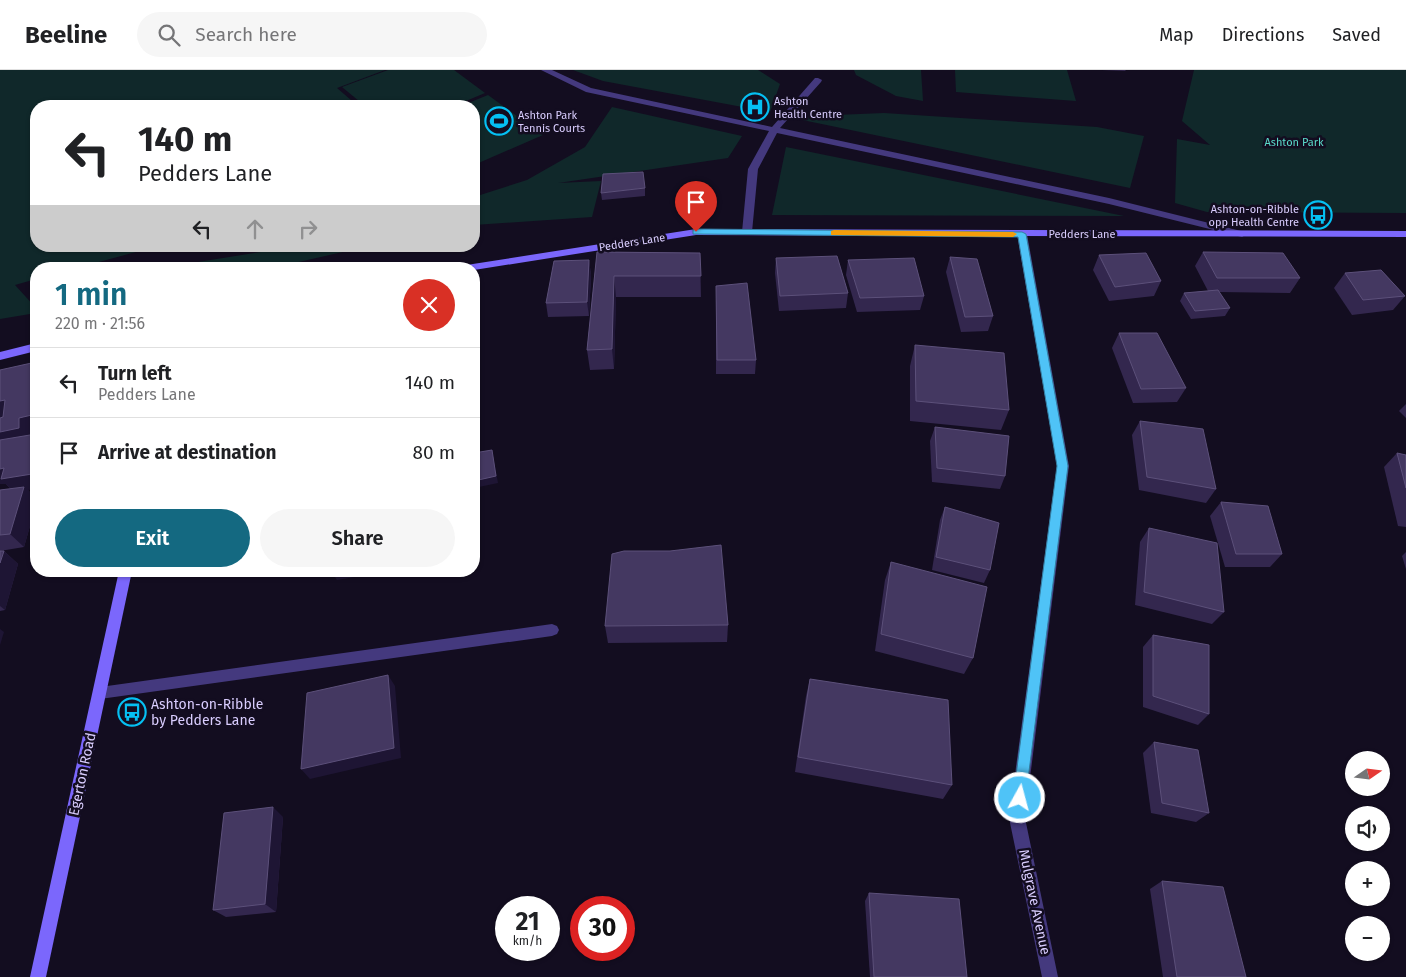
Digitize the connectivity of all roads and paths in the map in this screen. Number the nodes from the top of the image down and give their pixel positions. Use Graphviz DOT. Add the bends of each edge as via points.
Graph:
graph roads {
  1 [pos="545,70"];
  2 [pos="818,80"];
  3 [pos="774,130"];
  4 [pos="747,232"];
  5 [pos="1022,234"];
  6 [pos="1242,234"];
  7 [pos="1406,234"];
  8 [pos="480,266"];
  9 [pos="30,348"];
  10 [pos="0,356"];
  11 [pos="125,577"];
  12 [pos="552,630"];
  13 [pos="100,693"];
  14 [pos="38,977"];
  15 [pos="1050,977"];
  1 -- 3 [label="street" via="589,90"];
  2 -- 3 [label="street"];
  3 -- 4 [label="street" via="752,169"];
  3 -- 6 [label="street" via="1109,201"];
  4 -- 5 [label="street, Pedders Lane"];
  4 -- 8 [label="street, Pedders Lane" via="696,232"];
  5 -- 6 [label="street, Pedders Lane"];
  5 -- 15 [label="street, Mulgrave Avenue" via="1063,466 1017,818"];
  6 -- 7 [label="street, Pedders Lane"];
  9 -- 10 [label="street"];
  11 -- 13 [label="street, Egerton Road"];
  12 -- 13 [label="street"];
  13 -- 14 [label="street, Egerton Road"];
}
